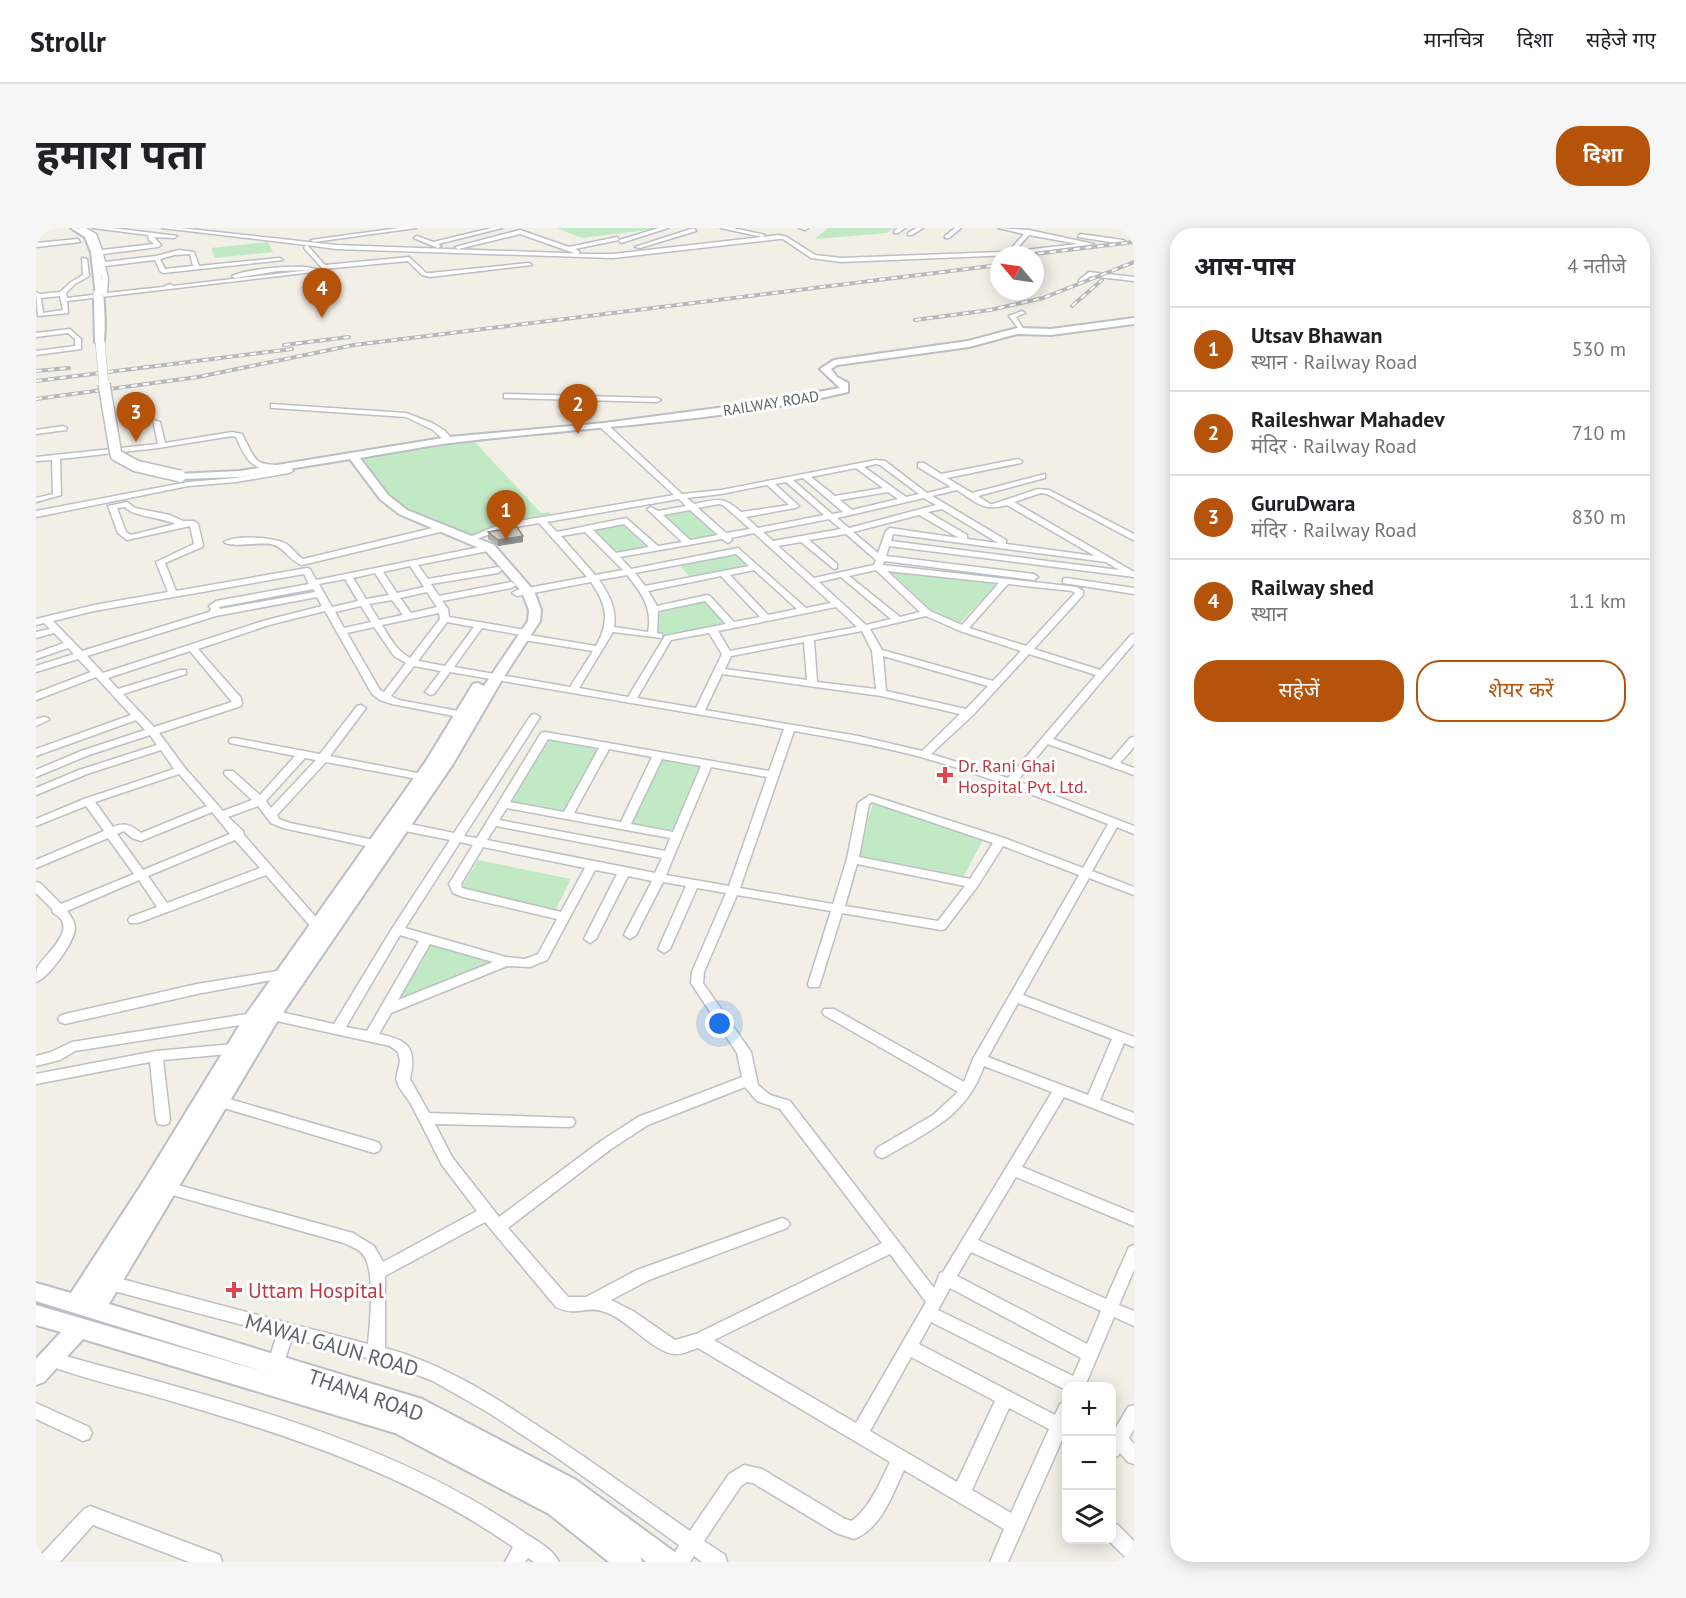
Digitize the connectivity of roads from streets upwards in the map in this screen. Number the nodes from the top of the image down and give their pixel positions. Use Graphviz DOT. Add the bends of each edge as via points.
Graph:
graph roads {
  1 [pos="75,228"];
  2 [pos="82,228"];
  3 [pos="96,228"];
  4 [pos="165,228"];
  5 [pos="413,228"];
  6 [pos="495,228"];
  7 [pos="531,228"];
  8 [pos="664,228"];
  9 [pos="724,228"];
  10 [pos="920,228"];
  11 [pos="958,228"];
  12 [pos="1000,228"];
  13 [pos="480,230"];
  14 [pos="694,230"];
  15 [pos="1061,231"];
  16 [pos="785,232"];
  17 [pos="1029,232"];
  18 [pos="1109,232"];
  19 [pos="604,233"];
  20 [pos="153,234"];
  21 [pos="910,234"];
  22 [pos="1081,236"];
  23 [pos="517,237"];
  24 [pos="776,237"];
  25 [pos="947,237"];
  26 [pos="202,238"];
  27 [pos="417,238"];
  28 [pos="587,238"];
  29 [pos="1074,240"];
  30 [pos="1091,240"];
  31 [pos="78,241"];
  32 [pos="564,242"];
  33 [pos="620,242"];
  34 [pos="1123,242"];
  35 [pos="296,243"];
  36 [pos="545,243"];
  37 [pos="600,243"];
  38 [pos="432,244"];
  39 [pos="470,244"];
  40 [pos="532,244"];
  41 [pos="36,245"];
  42 [pos="1015,246"];
  43 [pos="306,247"];
  44 [pos="369,248"];
  45 [pos="480,248"];
  46 [pos="568,249"];
  47 [pos="614,249"];
  48 [pos="631,249"];
  49 [pos="448,250"];
  50 [pos="521,250"];
  51 [pos="1044,250"];
  52 [pos="102,252"];
  53 [pos="440,252"];
  54 [pos="496,252"];
  55 [pos="640,252"];
  56 [pos="511,253"];
  57 [pos="346,255"];
  58 [pos="550,255"];
  59 [pos="990,255"];
  60 [pos="589,256"];
  61 [pos="157,258"];
  62 [pos="337,258"];
  63 [pos="84,259"];
  64 [pos="875,259"];
  65 [pos="280,260"];
  66 [pos="318,263"];
  67 [pos="103,264"];
  68 [pos="474,264"];
  69 [pos="230,265"];
  70 [pos="529,265"];
  71 [pos="835,265"];
  72 [pos="197,268"];
  73 [pos="163,271"];
  74 [pos="235,276"];
  75 [pos="1134,279"];
  76 [pos="1081,281"];
  77 [pos="167,286"];
  78 [pos="37,295"];
  79 [pos="104,295"];
  80 [pos="63,297"];
  81 [pos="66,312"];
  82 [pos="1022,313"];
  83 [pos="1134,321"];
  84 [pos="70,329"];
  85 [pos="1021,330"];
  86 [pos="36,335"];
  87 [pos="36,353"];
  88 [pos="507,396"];
  89 [pos="657,400"];
  90 [pos="274,406"];
  91 [pos="156,422"];
  92 [pos="604,426"];
  93 [pos="60,430"];
  94 [pos="36,433"];
  95 [pos="449,440"];
  96 [pos="162,445"];
  97 [pos="352,455"];
  98 [pos="56,456"];
  99 [pos="36,459"];
  100 [pos="1018,461"];
  101 [pos="921,465"];
  102 [pos="858,466"];
  103 [pos="261,470"];
  104 [pos="805,476"];
  105 [pos="1042,476"];
  106 [pos="938,477"];
  107 [pos="787,479"];
  108 [pos="768,482"];
  109 [pos="956,488"];
  110 [pos="889,489"];
  111 [pos="682,496"];
  112 [pos="926,496"];
  113 [pos="970,496"];
  114 [pos="834,499"];
  115 [pos="36,500"];
  116 [pos="906,501"];
  117 [pos="644,502"];
  118 [pos="813,502"];
  119 [pos="1008,502"];
  120 [pos="795,506"];
  121 [pos="943,506"];
  122 [pos="692,507"];
  123 [pos="921,512"];
  124 [pos="850,513"];
  125 [pos="36,514"];
  126 [pos="656,514"];
  127 [pos="740,515"];
  128 [pos="829,517"];
  129 [pos="542,521"];
  130 [pos="182,524"];
  131 [pos="586,528"];
  132 [pos="441,529"];
  133 [pos="758,531"];
  134 [pos="846,531"];
  135 [pos="555,535"];
  136 [pos="725,537"];
  137 [pos="1134,537"];
  138 [pos="803,539"];
  139 [pos="971,541"];
  140 [pos="228,542"];
  141 [pos="688,543"];
  142 [pos="885,543"];
  143 [pos="772,544"];
  144 [pos="1008,545"];
  145 [pos="482,546"];
  146 [pos="656,549"];
  147 [pos="738,551"];
  148 [pos="612,556"];
  149 [pos="442,558"];
  150 [pos="1108,560"];
  151 [pos="302,562"];
  152 [pos="878,562"];
  153 [pos="673,563"];
  154 [pos="413,564"];
  155 [pos="834,566"];
  156 [pos="756,567"];
  157 [pos="498,570"];
  158 [pos="378,571"];
  159 [pos="627,572"];
  160 [pos="724,574"];
  161 [pos="842,574"];
  162 [pos="1134,575"];
  163 [pos="348,577"];
  164 [pos="456,577"];
  165 [pos="593,579"];
  166 [pos="691,581"];
  167 [pos="811,581"];
  168 [pos="1005,582"];
  169 [pos="428,585"];
  170 [pos="316,588"];
  171 [pos="192,590"];
  172 [pos="519,590"];
  173 [pos="642,590"];
  174 [pos="1134,591"];
  175 [pos="467,592"];
  176 [pos="173,594"];
  177 [pos="395,596"];
  178 [pos="707,598"];
  179 [pos="436,599"];
  180 [pos="363,603"];
  181 [pos="838,604"];
  182 [pos="329,609"];
  183 [pos="654,609"];
  184 [pos="803,610"];
  185 [pos="927,613"];
  186 [pos="444,614"];
  187 [pos="408,616"];
  188 [pos="766,618"];
  189 [pos="898,620"];
  190 [pos="41,621"];
  191 [pos="375,623"];
  192 [pos="480,625"];
  193 [pos="732,625"];
  194 [pos="864,628"];
  195 [pos="609,629"];
  196 [pos="712,629"];
  197 [pos="963,629"];
  198 [pos="56,630"];
  199 [pos="342,631"];
  200 [pos="522,634"];
  201 [pos="36,635"];
  202 [pos="652,635"];
  203 [pos="1134,637"];
  204 [pos="668,638"];
  205 [pos="809,639"];
  206 [pos="71,644"];
  207 [pos="191,647"];
  208 [pos="598,649"];
  209 [pos="1027,651"];
  210 [pos="879,652"];
  211 [pos="727,654"];
  212 [pos="36,656"];
  213 [pos="81,656"];
  214 [pos="412,663"];
  215 [pos="36,669"];
  216 [pos="446,670"];
  217 [pos="719,671"];
  218 [pos="183,672"];
  219 [pos="1102,674"];
  220 [pos="100,675"];
  221 [pos="490,677"];
  222 [pos="812,684"];
  223 [pos="995,685"];
  224 [pos="573,690"];
  225 [pos="430,692"];
  226 [pos="117,693"];
  227 [pos="881,693"];
  228 [pos="36,697"];
  229 [pos="384,698"];
  230 [pos="631,700"];
  231 [pos="361,708"];
  232 [pos="699,712"];
  233 [pos="969,713"];
  234 [pos="138,716"];
  235 [pos="468,716"];
  236 [pos="536,717"];
  237 [pos="790,727"];
  238 [pos="152,730"];
  239 [pos="1134,740"];
  240 [pos="234,741"];
  241 [pos="1046,741"];
  242 [pos="164,746"];
  243 [pos="605,746"];
  244 [pos="36,753"];
  245 [pos="303,754"];
  246 [pos="924,754"];
  247 [pos="658,755"];
  248 [pos="323,758"];
  249 [pos="707,764"];
  250 [pos="1113,765"];
  251 [pos="181,770"];
  252 [pos="1134,772"];
  253 [pos="36,774"];
  254 [pos="230,774"];
  255 [pos="773,776"];
  256 [pos="423,777"];
  257 [pos="1010,782"];
  258 [pos="36,792"];
  259 [pos="88,801"];
  260 [pos="260,801"];
  261 [pos="504,804"];
  262 [pos="219,811"];
  263 [pos="270,816"];
  264 [pos="567,816"];
  265 [pos="494,822"];
  266 [pos="1114,823"];
  267 [pos="36,824"];
  268 [pos="396,825"];
  269 [pos="624,827"];
  270 [pos="1134,830"];
  271 [pos="110,833"];
  272 [pos="239,834"];
  273 [pos="677,836"];
  274 [pos="458,837"];
  275 [pos="1000,841"];
  276 [pos="482,842"];
  277 [pos="375,844"];
  278 [pos="668,855"];
  279 [pos="853,860"];
  280 [pos="36,864"];
  281 [pos="592,866"];
  282 [pos="269,869"];
  283 [pos="624,872"];
  284 [pos="1087,873"];
  285 [pos="141,875"];
  286 [pos="659,878"];
  287 [pos="693,884"];
  288 [pos="973,884"];
  289 [pos="36,886"];
  290 [pos="733,891"];
  291 [pos="1134,891"];
  292 [pos="41,899"];
  293 [pos="837,908"];
  294 [pos="165,909"];
  295 [pos="57,910"];
  296 [pos="564,917"];
  297 [pos="134,920"];
  298 [pos="398,930"];
  299 [pos="322,931"];
  300 [pos="630,935"];
  301 [pos="427,938"];
  302 [pos="590,939"];
  303 [pos="664,949"];
  304 [pos="506,961"];
  305 [pos="283,974"];
  306 [pos="36,978"];
  307 [pos="814,984"];
  308 [pos="1016,997"];
  309 [pos="386,1010"];
  310 [pos="829,1012"];
  311 [pos="272,1015"];
  312 [pos="253,1018"];
  313 [pos="65,1019"];
  314 [pos="338,1029"];
  315 [pos="372,1036"];
  316 [pos="1120,1037"];
  317 [pos="1134,1042"];
  318 [pos="234,1048"];
  319 [pos="156,1056"];
  320 [pos="980,1059"];
  321 [pos="36,1061"];
  322 [pos="36,1079"];
  323 [pos="748,1080"];
  324 [pos="967,1090"];
  325 [pos="1060,1090"];
  326 [pos="219,1101"];
  327 [pos="1092,1103"];
  328 [pos="424,1118"];
  329 [pos="1134,1119"];
  330 [pos="163,1120"];
  331 [pos="568,1122"];
  332 [pos="374,1147"];
  333 [pos="882,1152"];
  334 [pos="1013,1170"];
  335 [pos="160,1187"];
  336 [pos="493,1220"];
  337 [pos="1134,1220"];
  338 [pos="782,1224"];
  339 [pos="968,1243"];
  340 [pos="891,1246"];
  341 [pos="1134,1252"];
  342 [pos="378,1272"];
  343 [pos="946,1278"];
  344 [pos="110,1283"];
  345 [pos="36,1292"];
  346 [pos="592,1302"];
  347 [pos="85,1306"];
  348 [pos="930,1306"];
  349 [pos="1112,1309"];
  350 [pos="36,1315"];
  351 [pos="1134,1319"];
  352 [pos="80,1327"];
  353 [pos="286,1331"];
  354 [pos="699,1340"];
  355 [pos="908,1347"];
  356 [pos="376,1354"];
  357 [pos="1091,1354"];
  358 [pos="44,1367"];
  359 [pos="271,1375"];
  360 [pos="1069,1382"];
  361 [pos="1078,1382"];
  362 [pos="1005,1398"];
  363 [pos="36,1411"];
  364 [pos="1134,1413"];
  365 [pos="1062,1418"];
  366 [pos="1062,1420"];
  367 [pos="82,1433"];
  368 [pos="858,1435"];
  369 [pos="1116,1442"];
  370 [pos="1116,1445"];
  371 [pos="1134,1456"];
  372 [pos="901,1459"];
  373 [pos="961,1494"];
  374 [pos="1016,1526"];
  375 [pos="1116,1535"];
  376 [pos="692,1543"];
  377 [pos="527,1544"];
  378 [pos="1134,1554"];
  379 [pos="201,1560"];
  380 [pos="48,1562"];
  381 [pos="514,1562"];
  382 [pos="550,1562"];
  383 [pos="629,1562"];
  384 [pos="667,1562"];
  385 [pos="679,1562"];
  386 [pos="718,1562"];
  387 [pos="999,1562"];
  1 -- 103 [label="street, RAILWAY ROAD, bridge" via="88,236 96,258 106,406 116,455 146,470 180,476"];
  2 -- 67 [label="street" via="94,235"];
  3 -- 20 [label="street"];
  4 -- 35 [label="street"];
  5 -- 35 [label="street"];
  6 -- 13 [label="street"];
  7 -- 32 [label="street"];
  8 -- 33 [label="street"];
  9 -- 24 [label="street"];
  10 -- 21 [label="street"];
  11 -- 25 [label="street"];
  12 -- 17 [label="street"];
  13 -- 38 [label="street"];
  14 -- 48 [label="street"];
  15 -- 22 [label="street"];
  16 -- 24 [label="street"];
  17 -- 29 [label="street"];
  17 -- 42 [label="street"];
  18 -- 30 [label="street"];
  19 -- 33 [label="street"];
  20 -- 26 [label="street"];
  20 -- 52 [label="street" via="150,236 156,245"];
  22 -- 29 [label="street"];
  22 -- 30 [label="street"];
  23 -- 45 [label="street"];
  24 -- 55 [label="street"];
  24 -- 64 [label="street" via="785,238 818,258"];
  27 -- 38 [label="street"];
  28 -- 37 [label="street"];
  29 -- 30 [label="street"];
  30 -- 34 [label="street"];
  30 -- 51 [label="street" via="1091,244"];
  31 -- 41 [label="street"];
  33 -- 37 [label="street"];
  33 -- 47 [label="street"];
  33 -- 48 [label="street"];
  35 -- 44 [label="street"];
  36 -- 39 [label="street" via="520,232"];
  36 -- 40 [label="street"];
  36 -- 46 [label="street"];
  36 -- 50 [label="street"];
  37 -- 46 [label="street"];
  37 -- 47 [label="street"];
  38 -- 49 [label="street"];
  39 -- 45 [label="street"];
  39 -- 49 [label="street"];
  43 -- 66 [label="street"];
  44 -- 53 [label="street"];
  44 -- 57 [label="street"];
  45 -- 54 [label="street"];
  46 -- 58 [label="street"];
  46 -- 60 [label="street"];
  47 -- 60 [label="street"];
  48 -- 55 [label="street"];
  49 -- 53 [label="street"];
  50 -- 54 [label="street"];
  50 -- 56 [label="street"];
  50 -- 58 [label="street"];
  53 -- 54 [label="street"];
  54 -- 56 [label="street"];
  55 -- 60 [label="street"];
  56 -- 68 [label="street"];
  58 -- 60 [label="street"];
  59 -- 64 [label="street"];
  61 -- 67 [label="street"];
  61 -- 72 [label="street" via="189,252"];
  61 -- 73 [label="street"];
  62 -- 66 [label="street"];
  63 -- 80 [label="street" via="86,276 73,283"];
  64 -- 71 [label="street" via="875,264"];
  65 -- 69 [label="street"];
  66 -- 70 [label="street" via="323,267 409,259 430,275"];
  67 -- 79 [label="street"];
  69 -- 72 [label="street"];
  69 -- 74 [label="street"];
  72 -- 73 [label="street"];
  73 -- 77 [label="street"];
  74 -- 77 [label="street"];
  74 -- 77 [label="street" via="299,268 318,271"];
  75 -- 76 [label="street" via="1089,274"];
  77 -- 79 [label="street"];
  78 -- 80 [label="street"];
  78 -- 81 [label="street" via="40,315"];
  79 -- 80 [label="street"];
  80 -- 81 [label="street"];
  81 -- 84 [label="street"];
  82 -- 85 [label="street" via="1012,316"];
  83 -- 85 [label="street, RAILWAY ROAD" via="1051,333"];
  85 -- 92 [label="street, RAILWAY ROAD" via="969,344 834,363 825,369 845,385 845,390 839,392"];
  86 -- 87 [label="street" via="70,332 78,339 80,352"];
  88 -- 89 [label="street"];
  90 -- 95 [label="street" via="406,415 419,418 446,434"];
  91 -- 96 [label="street"];
  92 -- 95 [label="street, RAILWAY ROAD"];
  92 -- 111 [label="street"];
  93 -- 94 [label="street"];
  95 -- 97 [label="street, RAILWAY ROAD"];
  96 -- 98 [label="street"];
  96 -- 103 [label="street" via="236,435 251,462"];
  97 -- 103 [label="street, RAILWAY ROAD"];
  97 -- 132 [label="street" via="393,505"];
  98 -- 99 [label="street"];
  98 -- 115 [label="street" via="57,495"];
  100 -- 106 [label="street"];
  101 -- 106 [label="street"];
  102 -- 104 [label="street"];
  102 -- 110 [label="street"];
  102 -- 112 [label="street" via="882,463"];
  103 -- 125 [label="street" via="289,471 188,484"];
  104 -- 107 [label="street"];
  104 -- 114 [label="street"];
  105 -- 113 [label="street"];
  106 -- 109 [label="street"];
  107 -- 108 [label="street"];
  107 -- 118 [label="street"];
  108 -- 111 [label="street"];
  108 -- 120 [label="street"];
  109 -- 112 [label="street"];
  109 -- 113 [label="street"];
  110 -- 114 [label="street"];
  110 -- 116 [label="street"];
  111 -- 117 [label="street"];
  111 -- 122 [label="street"];
  112 -- 116 [label="street"];
  112 -- 121 [label="street"];
  113 -- 119 [label="street" via="991,507"];
  114 -- 124 [label="street"];
  116 -- 124 [label="street"];
  117 -- 126 [label="street"];
  117 -- 129 [label="street"];
  118 -- 120 [label="street"];
  118 -- 128 [label="street"];
  119 -- 137 [label="street" via="1049,492"];
  119 -- 150 [label="street"];
  120 -- 127 [label="street"];
  121 -- 123 [label="street"];
  121 -- 144 [label="street"];
  122 -- 126 [label="street"];
  122 -- 127 [label="street" via="722,501"];
  122 -- 136 [label="street"];
  123 -- 134 [label="street"];
  123 -- 139 [label="street"];
  124 -- 128 [label="street"];
  126 -- 141 [label="street"];
  127 -- 133 [label="street"];
  128 -- 133 [label="street"];
  128 -- 134 [label="street"];
  129 -- 135 [label="street"];
  129 -- 145 [label="street" via="501,527"];
  130 -- 130 [label="street" via="124,537 112,506 127,504 132,510"];
  130 -- 176 [label="street" via="194,525 199,545 160,562"];
  131 -- 135 [label="street"];
  131 -- 146 [label="street" via="626,521"];
  131 -- 148 [label="street"];
  132 -- 145 [label="street"];
  132 -- 151 [label="street"];
  133 -- 136 [label="street"];
  133 -- 143 [label="street"];
  134 -- 138 [label="street"];
  134 -- 152 [label="street"];
  135 -- 165 [label="street"];
  136 -- 141 [label="street"];
  136 -- 147 [label="street"];
  138 -- 143 [label="street"];
  138 -- 155 [label="street"];
  139 -- 142 [label="street" via="893,531"];
  139 -- 144 [label="street"];
  140 -- 151 [label="street" via="275,543 286,547 294,559"];
  141 -- 146 [label="street"];
  142 -- 152 [label="street"];
  142 -- 162 [label="street"];
  143 -- 167 [label="street"];
  144 -- 150 [label="street"];
  145 -- 149 [label="street"];
  145 -- 157 [label="street"];
  145 -- 172 [label="street"];
  146 -- 148 [label="street"];
  147 -- 153 [label="street"];
  147 -- 156 [label="street"];
  148 -- 159 [label="street"];
  149 -- 154 [label="street"];
  149 -- 164 [label="street"];
  150 -- 162 [label="street"];
  151 -- 171 [label="street" via="282,571"];
  152 -- 161 [label="street"];
  152 -- 168 [label="street"];
  152 -- 174 [label="street"];
  152 -- 185 [label="street"];
  153 -- 159 [label="street"];
  153 -- 166 [label="street"];
  154 -- 158 [label="street"];
  154 -- 169 [label="street"];
  156 -- 160 [label="street"];
  156 -- 184 [label="street"];
  157 -- 164 [label="street"];
  157 -- 172 [label="street"];
  158 -- 163 [label="street"];
  158 -- 177 [label="street"];
  159 -- 165 [label="street"];
  159 -- 173 [label="street"];
  160 -- 166 [label="street"];
  160 -- 188 [label="street"];
  161 -- 167 [label="street"];
  161 -- 189 [label="street"];
  163 -- 170 [label="street"];
  163 -- 180 [label="street"];
  164 -- 169 [label="street"];
  164 -- 175 [label="street"];
  165 -- 172 [label="street"];
  165 -- 195 [label="street" via="608,600 612,616"];
  166 -- 173 [label="street"];
  166 -- 178 [label="street"];
  167 -- 181 [label="street"];
  168 -- 197 [label="street"];
  168 -- 209 [label="street" via="1074,589 1080,593"];
  169 -- 177 [label="street"];
  169 -- 179 [label="street"];
  170 -- 171 [label="street" via="307,571"];
  170 -- 182 [label="street"];
  170 -- 213 [label="street" via="219,603 214,606 215,613"];
  171 -- 176 [label="street"];
  172 -- 175 [label="street"];
  172 -- 200 [label="street" via="535,610 534,621"];
  173 -- 183 [label="street"];
  175 -- 179 [label="street"];
  176 -- 190 [label="street"];
  177 -- 180 [label="street"];
  177 -- 187 [label="street"];
  178 -- 183 [label="street"];
  178 -- 193 [label="street"];
  179 -- 186 [label="street"];
  180 -- 182 [label="street"];
  180 -- 191 [label="street"];
  181 -- 184 [label="street"];
  181 -- 194 [label="street"];
  182 -- 199 [label="street"];
  182 -- 207 [label="street" via="266,623"];
  183 -- 202 [label="street"];
  184 -- 188 [label="street"];
  185 -- 189 [label="street"];
  185 -- 197 [label="street"];
  186 -- 187 [label="street"];
  186 -- 192 [label="street"];
  186 -- 214 [label="street"];
  187 -- 191 [label="street"];
  188 -- 193 [label="street"];
  189 -- 194 [label="street"];
  190 -- 198 [label="street"];
  191 -- 199 [label="street"];
  191 -- 214 [label="street" via="397,654"];
  192 -- 200 [label="street"];
  192 -- 216 [label="street"];
  193 -- 196 [label="street"];
  194 -- 205 [label="street"];
  194 -- 210 [label="street"];
  195 -- 202 [label="street"];
  195 -- 208 [label="street"];
  196 -- 204 [label="street"];
  196 -- 211 [label="street"];
  197 -- 209 [label="street"];
  198 -- 201 [label="street"];
  198 -- 206 [label="street"];
  199 -- 229 [label="street" via="376,692"];
  200 -- 208 [label="street"];
  200 -- 221 [label="street"];
  202 -- 204 [label="street"];
  203 -- 219 [label="street"];
  204 -- 230 [label="street"];
  205 -- 211 [label="street"];
  205 -- 222 [label="street"];
  206 -- 212 [label="street"];
  206 -- 213 [label="street"];
  207 -- 220 [label="street"];
  207 -- 238 [label="street" via="238,702"];
  208 -- 224 [label="street"];
  209 -- 219 [label="street"];
  209 -- 223 [label="street"];
  210 -- 223 [label="street"];
  210 -- 227 [label="street"];
  211 -- 217 [label="street"];
  213 -- 215 [label="street"];
  213 -- 220 [label="street"];
  214 -- 216 [label="street"];
  214 -- 229 [label="street"];
  216 -- 221 [label="street"];
  216 -- 225 [label="street"];
  217 -- 222 [label="street"];
  217 -- 232 [label="street"];
  218 -- 226 [label="street"];
  219 -- 241 [label="street"];
  220 -- 226 [label="street"];
  220 -- 228 [label="street"];
  221 -- 224 [label="street"];
  221 -- 235 [label="street"];
  222 -- 227 [label="street"];
  223 -- 233 [label="street"];
  224 -- 230 [label="street"];
  226 -- 234 [label="street"];
  227 -- 233 [label="street"];
  229 -- 235 [label="street"];
  230 -- 232 [label="street"];
  231 -- 248 [label="street"];
  232 -- 237 [label="street"];
  233 -- 246 [label="street"];
  234 -- 238 [label="street"];
  234 -- 244 [label="street"];
  235 -- 256 [label="street"];
  235 -- 268 [label="street" via="446,764"];
  236 -- 274 [label="street"];
  237 -- 246 [label="street"];
  237 -- 255 [label="street"];
  238 -- 242 [label="street"];
  238 -- 253 [label="street"];
  239 -- 250 [label="street"];
  240 -- 245 [label="street"];
  241 -- 250 [label="street"];
  241 -- 257 [label="street"];
  242 -- 251 [label="street"];
  242 -- 258 [label="street"];
  243 -- 247 [label="street"];
  243 -- 261 [label="street" via="545,735"];
  243 -- 264 [label="street"];
  245 -- 248 [label="street"];
  245 -- 260 [label="street"];
  246 -- 257 [label="street"];
  247 -- 249 [label="street"];
  247 -- 269 [label="street"];
  248 -- 256 [label="street"];
  248 -- 263 [label="street"];
  249 -- 255 [label="street"];
  249 -- 273 [label="street"];
  250 -- 252 [label="street"];
  251 -- 259 [label="street"];
  251 -- 262 [label="street"];
  254 -- 260 [label="street"];
  255 -- 290 [label="street"];
  256 -- 268 [label="street"];
  257 -- 266 [label="street"];
  259 -- 267 [label="street"];
  259 -- 271 [label="street"];
  260 -- 262 [label="street"];
  260 -- 263 [label="street"];
  261 -- 264 [label="street"];
  261 -- 265 [label="street"];
  262 -- 271 [label="street" via="141,837 128,827"];
  262 -- 272 [label="street"];
  263 -- 277 [label="street" via="287,826"];
  264 -- 269 [label="street"];
  265 -- 276 [label="street"];
  265 -- 278 [label="street"];
  266 -- 270 [label="street"];
  266 -- 284 [label="street"];
  268 -- 274 [label="street"];
  268 -- 277 [label="street"];
  268 -- 299 [label="street"];
  269 -- 273 [label="street"];
  271 -- 280 [label="street"];
  271 -- 285 [label="street"];
  272 -- 282 [label="street"];
  272 -- 285 [label="street"];
  273 -- 278 [label="street"];
  274 -- 276 [label="street"];
  274 -- 298 [label="street"];
  275 -- 279 [label="street" via="870,798 864,803"];
  275 -- 284 [label="street"];
  275 -- 288 [label="street"];
  276 -- 281 [label="street"];
  276 -- 296 [label="street" via="455,884 457,890"];
  277 -- 299 [label="street"];
  278 -- 286 [label="street"];
  279 -- 288 [label="street"];
  279 -- 293 [label="street"];
  281 -- 283 [label="street"];
  281 -- 296 [label="street"];
  282 -- 294 [label="street"];
  282 -- 299 [label="street"];
  283 -- 286 [label="street"];
  283 -- 302 [label="street"];
  284 -- 291 [label="street"];
  284 -- 308 [label="street"];
  285 -- 294 [label="street"];
  285 -- 295 [label="street"];
  286 -- 287 [label="street"];
  286 -- 300 [label="street"];
  287 -- 290 [label="street"];
  287 -- 303 [label="street"];
  288 -- 293 [label="street" via="942,926"];
  289 -- 292 [label="street"];
  290 -- 293 [label="street"];
  290 -- 323 [label="street" via="698,972 698,983 744,1052"];
  292 -- 295 [label="street"];
  293 -- 307 [label="street"];
  294 -- 297 [label="street"];
  295 -- 306 [label="street" via="68,923 69,931"];
  296 -- 304 [label="street" via="543,957 534,963"];
  298 -- 301 [label="street"];
  298 -- 314 [label="street"];
  299 -- 305 [label="street"];
  299 -- 311 [label="street"];
  301 -- 304 [label="street"];
  301 -- 309 [label="street"];
  304 -- 309 [label="street"];
  305 -- 312 [label="street"];
  305 -- 313 [label="street"];
  308 -- 316 [label="street"];
  308 -- 320 [label="street"];
  309 -- 315 [label="street"];
  310 -- 324 [label="street"];
  311 -- 312 [label="street"];
  311 -- 314 [label="street"];
  311 -- 326 [label="street"];
  312 -- 318 [label="street"];
  312 -- 321 [label="street" via="72,1047"];
  314 -- 315 [label="street"];
  315 -- 328 [label="street" via="394,1042 404,1050 407,1061 403,1080"];
  316 -- 317 [label="street"];
  316 -- 327 [label="street"];
  318 -- 319 [label="street"];
  318 -- 335 [label="street"];
  319 -- 322 [label="street"];
  319 -- 330 [label="street"];
  320 -- 324 [label="street"];
  320 -- 325 [label="street"];
  323 -- 336 [label="street" via="643,1121"];
  323 -- 340 [label="street" via="763,1098 785,1105"];
  324 -- 333 [label="street" via="944,1113"];
  325 -- 327 [label="street"];
  325 -- 334 [label="street"];
  326 -- 332 [label="street"];
  326 -- 335 [label="street"];
  327 -- 329 [label="street"];
  328 -- 331 [label="street"];
  328 -- 336 [label="street" via="447,1161"];
  334 -- 337 [label="street"];
  334 -- 339 [label="street"];
  335 -- 342 [label="street" via="348,1238 372,1254"];
  335 -- 344 [label="street"];
  335 -- 347 [label="street"];
  336 -- 342 [label="street"];
  336 -- 346 [label="street" via="562,1302 572,1307"];
  338 -- 346 [label="street" via="643,1275"];
  339 -- 343 [label="street"];
  339 -- 349 [label="street"];
  340 -- 348 [label="street"];
  340 -- 354 [label="street"];
  341 -- 349 [label="street"];
  342 -- 356 [label="street"];
  343 -- 348 [label="street"];
  343 -- 357 [label="street"];
  344 -- 347 [label="street"];
  344 -- 353 [label="street, MAWAI GAUN ROAD"];
  345 -- 347 [label="street, THANA ROAD"];
  346 -- 354 [label="street" via="616,1310 675,1347"];
  347 -- 359 [label="street, THANA ROAD"];
  348 -- 355 [label="street"];
  348 -- 360 [label="street"];
  349 -- 351 [label="street"];
  349 -- 357 [label="street"];
  350 -- 352 [label="street, THANA ROAD"];
  352 -- 358 [label="street"];
  352 -- 359 [label="street, THANA ROAD"];
  353 -- 356 [label="street, MAWAI GAUN ROAD"];
  353 -- 359 [label="street"];
  354 -- 368 [label="street"];
  355 -- 362 [label="street"];
  355 -- 368 [label="street"];
  356 -- 376 [label="street, MAWAI GAUN ROAD" via="439,1376 495,1407"];
  357 -- 361 [label="street"];
  358 -- 377 [label="street" via="238,1413 363,1456 481,1514"];
  359 -- 383 [label="street, THANA ROAD" via="402,1425 558,1506"];
  359 -- 384 [label="street, THANA ROAD" via="414,1407 567,1488"];
  362 -- 365 [label="street"];
  362 -- 373 [label="street"];
  363 -- 367 [label="street"];
  364 -- 369 [label="street"];
  366 -- 374 [label="street"];
  368 -- 372 [label="street"];
  370 -- 371 [label="street"];
  372 -- 373 [label="street"];
  372 -- 376 [label="street" via="871,1514 854,1530 842,1527 756,1475 744,1473 735,1480"];
  373 -- 374 [label="street"];
  374 -- 387 [label="street"];
  375 -- 378 [label="street"];
  376 -- 385 [label="street"];
  376 -- 386 [label="street, MAWAI GAUN ROAD"];
  377 -- 381 [label="street"];
  377 -- 382 [label="street"];
  379 -- 380 [label="street" via="90,1515"];
}
